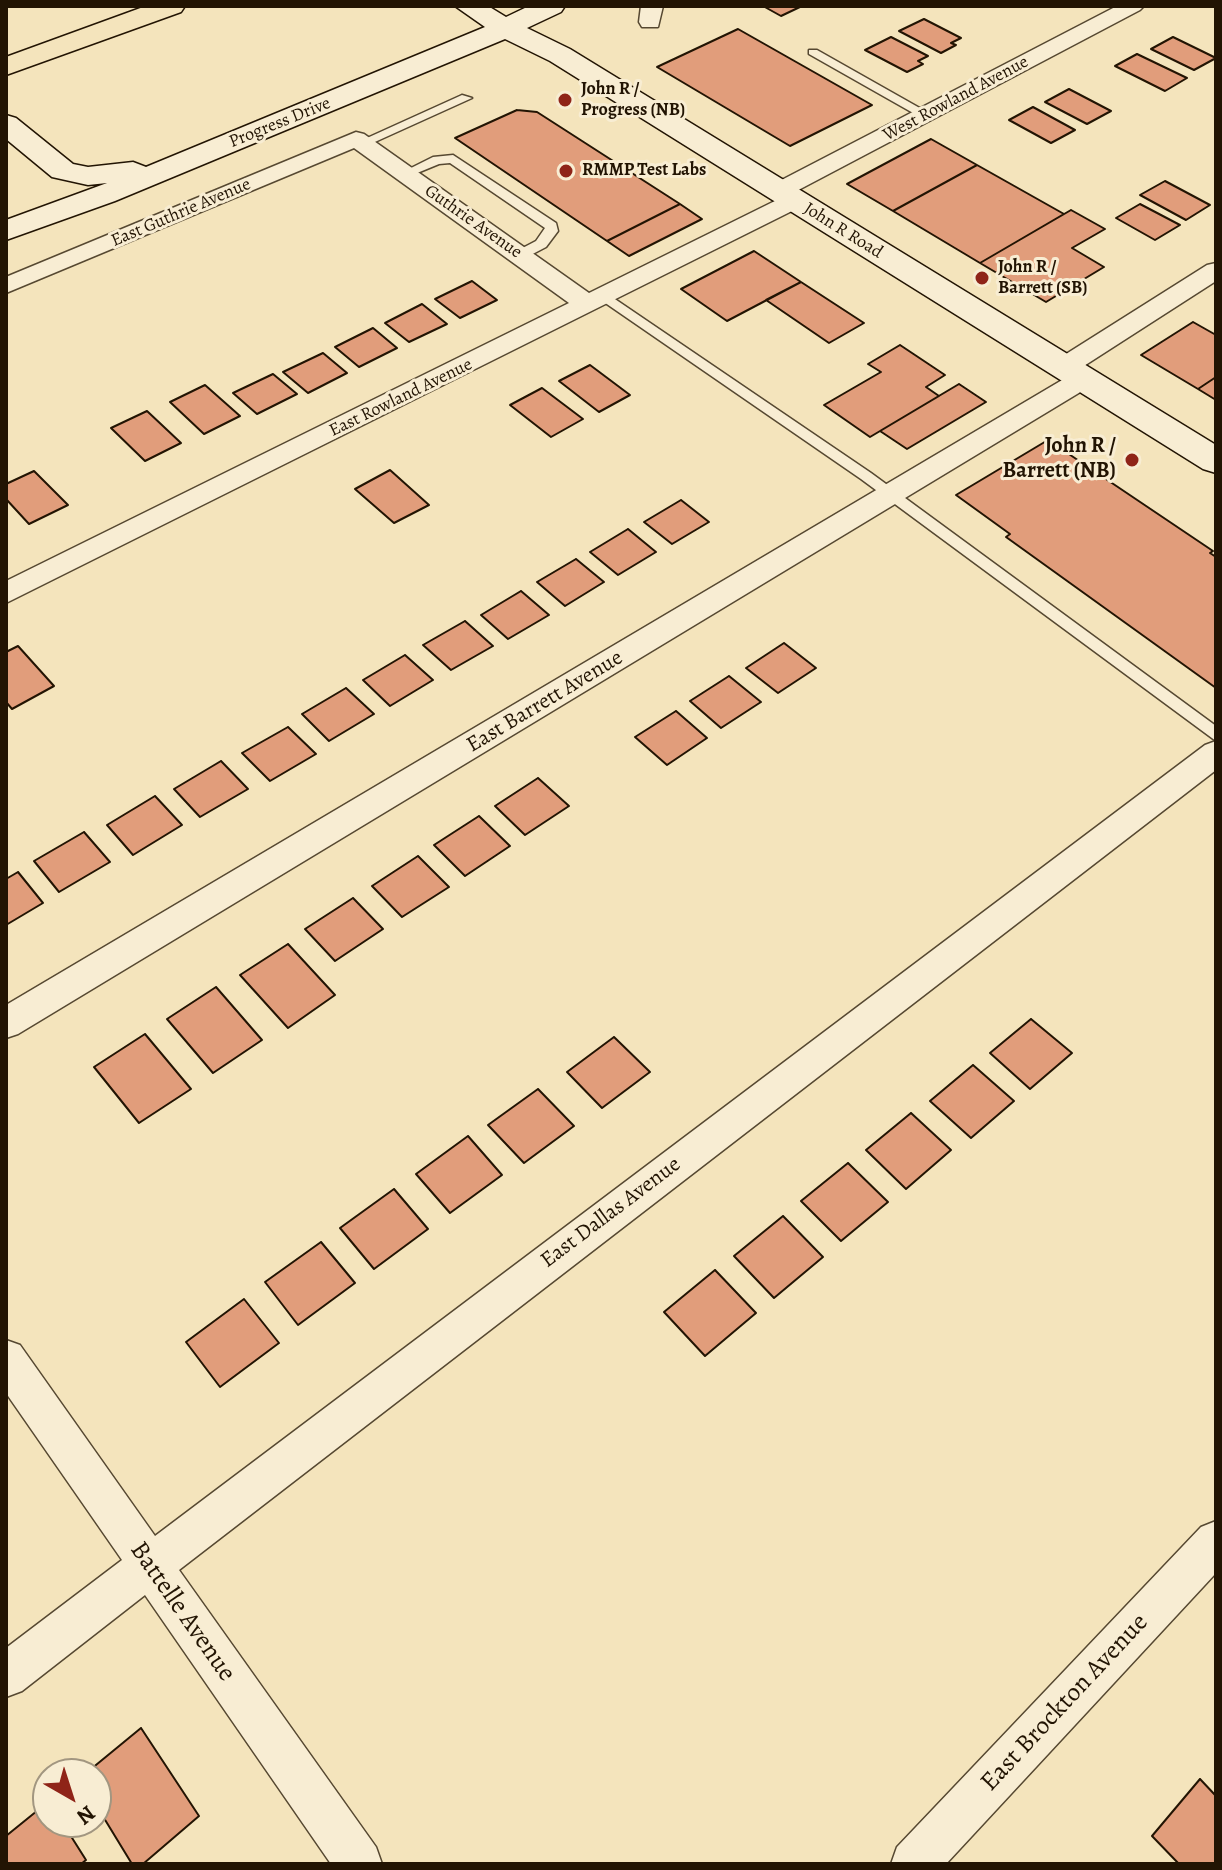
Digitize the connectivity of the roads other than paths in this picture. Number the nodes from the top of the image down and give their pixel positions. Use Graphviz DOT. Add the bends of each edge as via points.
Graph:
graph roads {
  1 [pos="171,6"];
  2 [pos="469,6"];
  3 [pos="551,6"];
  4 [pos="1133,6"];
  5 [pos="505,28"];
  6 [pos="813,52"];
  7 [pos="6,67"];
  8 [pos="466,98"];
  9 [pos="926,115"];
  10 [pos="6,124"];
  11 [pos="359,141"];
  12 [pos="171,168"];
  13 [pos="405,174"];
  14 [pos="786,196"];
  15 [pos="6,231"];
  16 [pos="520,255"];
  17 [pos="1216,270"];
  18 [pos="6,286"];
  19 [pos="598,301"];
  20 [pos="1073,373"];
  21 [pos="1216,461"];
  22 [pos="891,495"];
  23 [pos="6,593"];
  24 [pos="1216,735"];
  25 [pos="1216,753"];
  26 [pos="6,1023"];
  27 [pos="6,1359"];
  28 [pos="1216,1542"];
  29 [pos="150,1565"];
  30 [pos="6,1675"];
  31 [pos="359,1864"];
  32 [pos="914,1864"];
  1 -- 7 [label="highway"];
  2 -- 5 [label="main road, John R Road"];
  3 -- 5 [label="main road, Progress Drive"];
  4 -- 9 [label="street, West Rowland Avenue"];
  5 -- 12 [label="main road, Progress Drive"];
  5 -- 14 [label="main road, John R Road" via="560,55"];
  6 -- 9 [label="lane"];
  8 -- 11 [label="lane"];
  9 -- 14 [label="street, West Rowland Avenue"];
  10 -- 12 [label="main road" via="63,171 88,176"];
  11 -- 13 [label="street, Guthrie Avenue"];
  11 -- 18 [label="street, East Guthrie Avenue"];
  12 -- 15 [label="main road, Progress Drive"];
  13 -- 16 [label="street, Guthrie Avenue"];
  13 -- 16 [label="lane" via="453,159 551,226 541,244"];
  14 -- 19 [label="street, East Rowland Avenue"];
  14 -- 20 [label="main road, John R Road"];
  16 -- 19 [label="street, Guthrie Avenue"];
  17 -- 20 [label="street, East Barrett Avenue"];
  19 -- 22 [label="lane"];
  19 -- 23 [label="street, East Rowland Avenue"];
  20 -- 21 [label="main road, John R Road"];
  20 -- 22 [label="street, East Barrett Avenue"];
  22 -- 24 [label="lane"];
  22 -- 26 [label="street, East Barrett Avenue"];
  25 -- 29 [label="street, East Dallas Avenue"];
  27 -- 29 [label="street, Battelle Avenue"];
  28 -- 32 [label="street, East Brockton Avenue"];
  29 -- 30 [label="street, East Dallas Avenue"];
  29 -- 31 [label="street, Battelle Avenue"];
}
